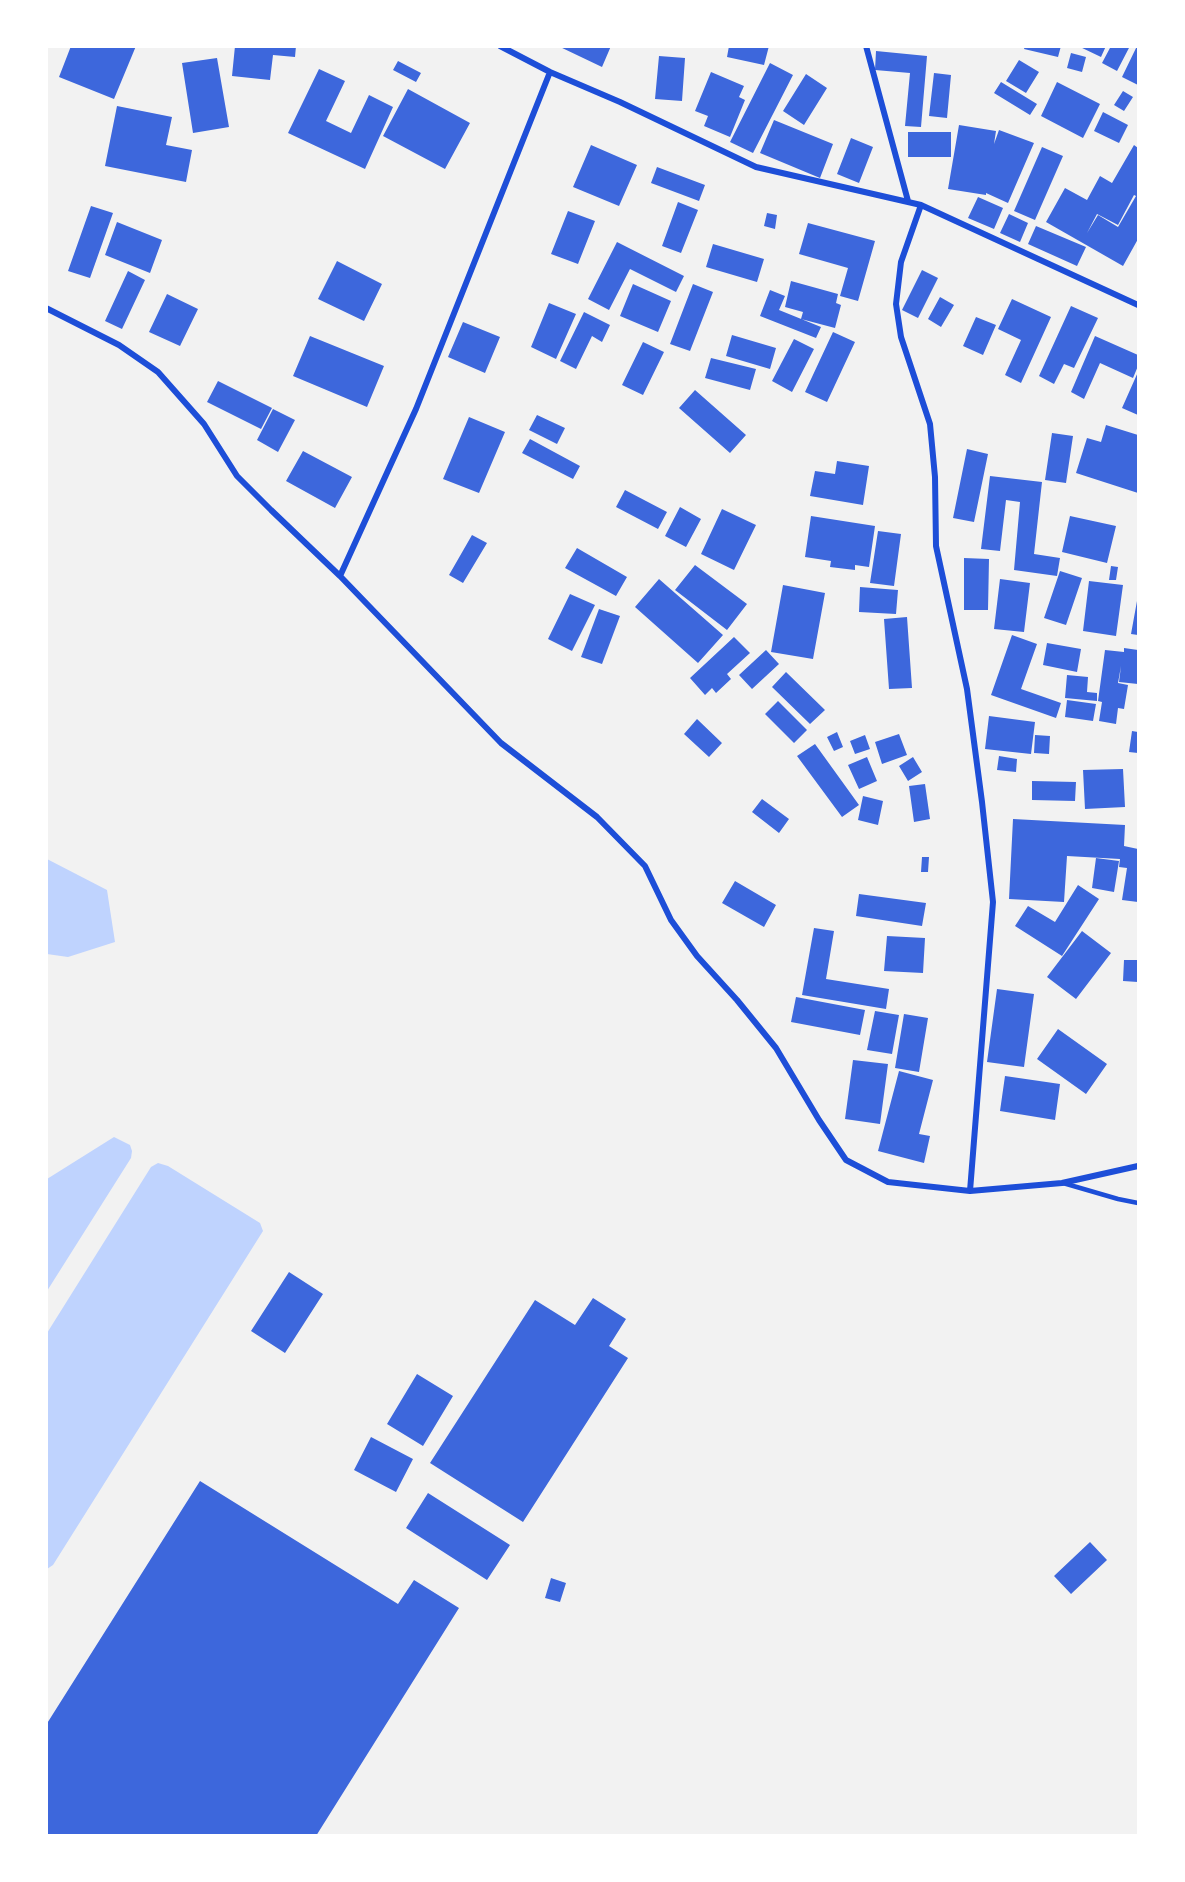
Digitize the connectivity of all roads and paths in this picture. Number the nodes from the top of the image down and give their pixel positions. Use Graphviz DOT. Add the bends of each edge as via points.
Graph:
graph roads {
  1 [pos="500,46"];
  2 [pos="866,46"];
  3 [pos="550,72"];
  4 [pos="908,201"];
  5 [pos="921,205"];
  6 [pos="1138,305"];
  7 [pos="46,308"];
  8 [pos="340,576"];
  9 [pos="1138,1166"];
  10 [pos="1062,1182"];
  11 [pos="970,1191"];
  12 [pos="1138,1203"];
  1 -- 3 [label="street"];
  2 -- 4 [label="street"];
  3 -- 4 [label="street" via="756,167"];
  3 -- 8 [label="street" via="416,410"];
  4 -- 5 [label="street"];
  5 -- 6 [label="street"];
  5 -- 11 [label="street" via="901,262 896,304 901,337 930,424 936,546 967,689 993,902"];
  7 -- 8 [label="street" via="119,345 158,372 204,424 237,476"];
  8 -- 11 [label="street" via="501,743 597,817 645,866 671,920 776,1048 846,1160 888,1182"];
  9 -- 10 [label="street"];
  10 -- 11 [label="street"];
  10 -- 12 [label="lane"];
}
